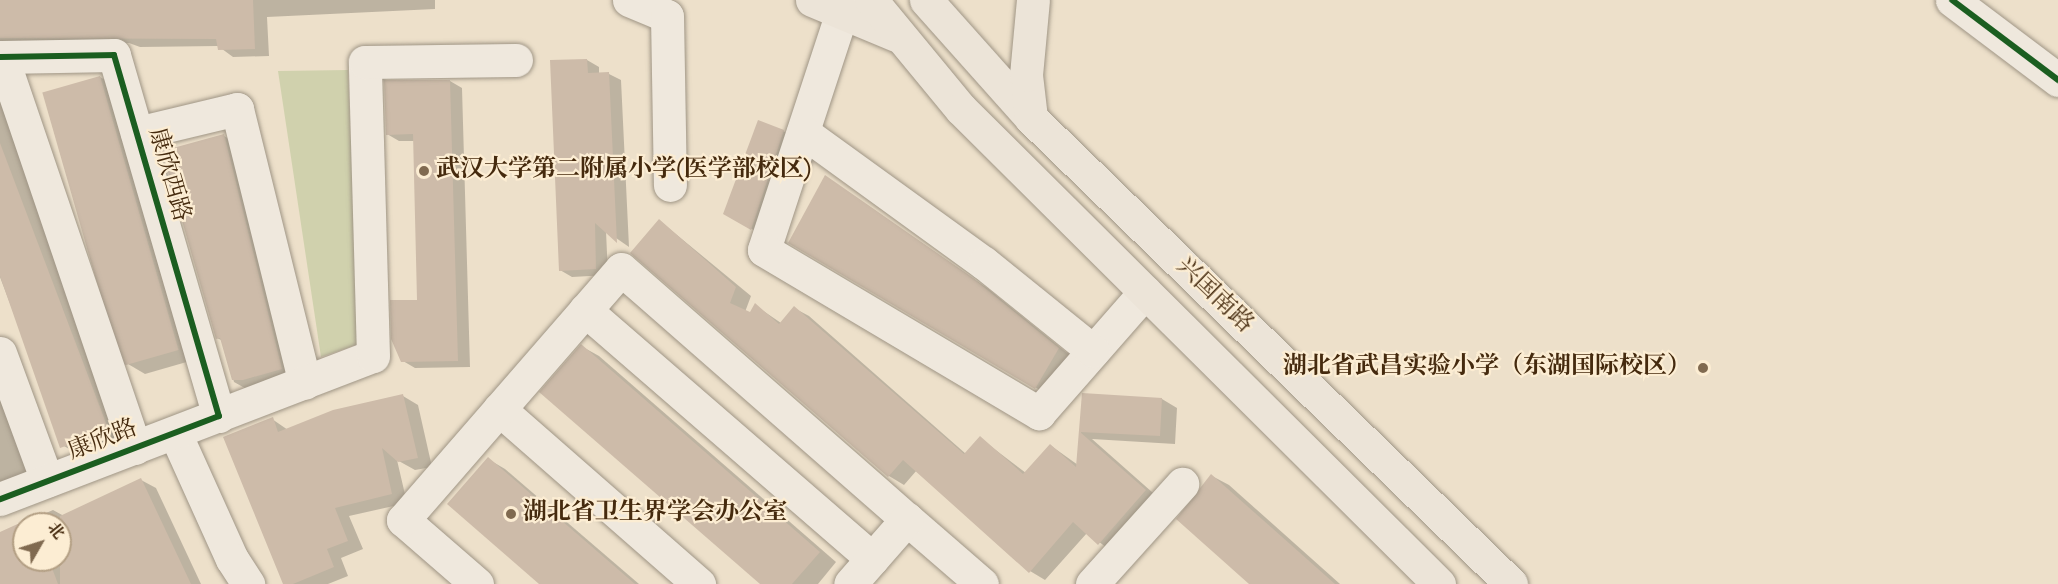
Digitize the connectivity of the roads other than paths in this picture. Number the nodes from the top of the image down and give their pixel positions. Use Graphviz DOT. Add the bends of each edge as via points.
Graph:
graph roads {
  1 [pos="628,0"];
  2 [pos="812,0"];
  3 [pos="926,0"];
  4 [pos="1033,0"];
  5 [pos="1952,0"];
  6 [pos="853,4"];
  7 [pos="1,57"];
  8 [pos="516,60"];
  9 [pos="2058,80"];
  10 [pos="1031,118"];
  11 [pos="803,132"];
  12 [pos="137,133"];
  13 [pos="670,185"];
  14 [pos="1145,292"];
  15 [pos="585,310"];
  16 [pos="1093,351"];
  17 [pos="0,353"];
  18 [pos="305,383"];
  19 [pos="499,409"];
  20 [pos="219,416"];
  21 [pos="175,433"];
  22 [pos="135,448"];
  23 [pos="47,481"];
  24 [pos="1182,484"];
  25 [pos="0,499"];
  26 [pos="907,519"];
  27 [pos="872,559"];
  28 [pos="248,584"];
  29 [pos="477,584"];
  30 [pos="699,584"];
  31 [pos="850,584"];
  32 [pos="982,584"];
  33 [pos="1092,584"];
  34 [pos="1439,584"];
  35 [pos="1511,584"];
  1 -- 13 [label="street" via="667,16"];
  2 -- 6 [label="main road"];
  3 -- 10 [label="main road, 兴国南路"];
  4 -- 10 [label="main road" via="1026,75"];
  5 -- 9 [label="street"];
  6 -- 11 [label="street"];
  6 -- 14 [label="main road, 兴国南路" via="896,35 961,109"];
  7 -- 12 [label="street, 康欣西路" via="114,55"];
  7 -- 22 [label="street"];
  8 -- 18 [label="street, 康欣路" via="366,62 373,356"];
  10 -- 35 [label="main road, 兴国南路"];
  11 -- 16 [label="street" via="984,263"];
  11 -- 16 [label="street" via="764,250 1039,412"];
  12 -- 18 [label="street" via="237,109"];
  12 -- 20 [label="street, 康欣西路"];
  14 -- 16 [label="street"];
  14 -- 34 [label="main road, 兴国南路"];
  15 -- 19 [label="street"];
  15 -- 26 [label="street" via="621,269"];
  15 -- 27 [label="street"];
  17 -- 23 [label="street"];
  18 -- 20 [label="street, 康欣路"];
  19 -- 29 [label="street" via="403,520"];
  19 -- 30 [label="street"];
  20 -- 21 [label="street, 康欣路"];
  21 -- 22 [label="street, 康欣路"];
  21 -- 28 [label="street" via="232,559"];
  22 -- 23 [label="street, 康欣路"];
  23 -- 25 [label="street, 康欣路"];
  24 -- 33 [label="street"];
  26 -- 27 [label="street"];
  26 -- 32 [label="street"];
  27 -- 31 [label="street"];
}
